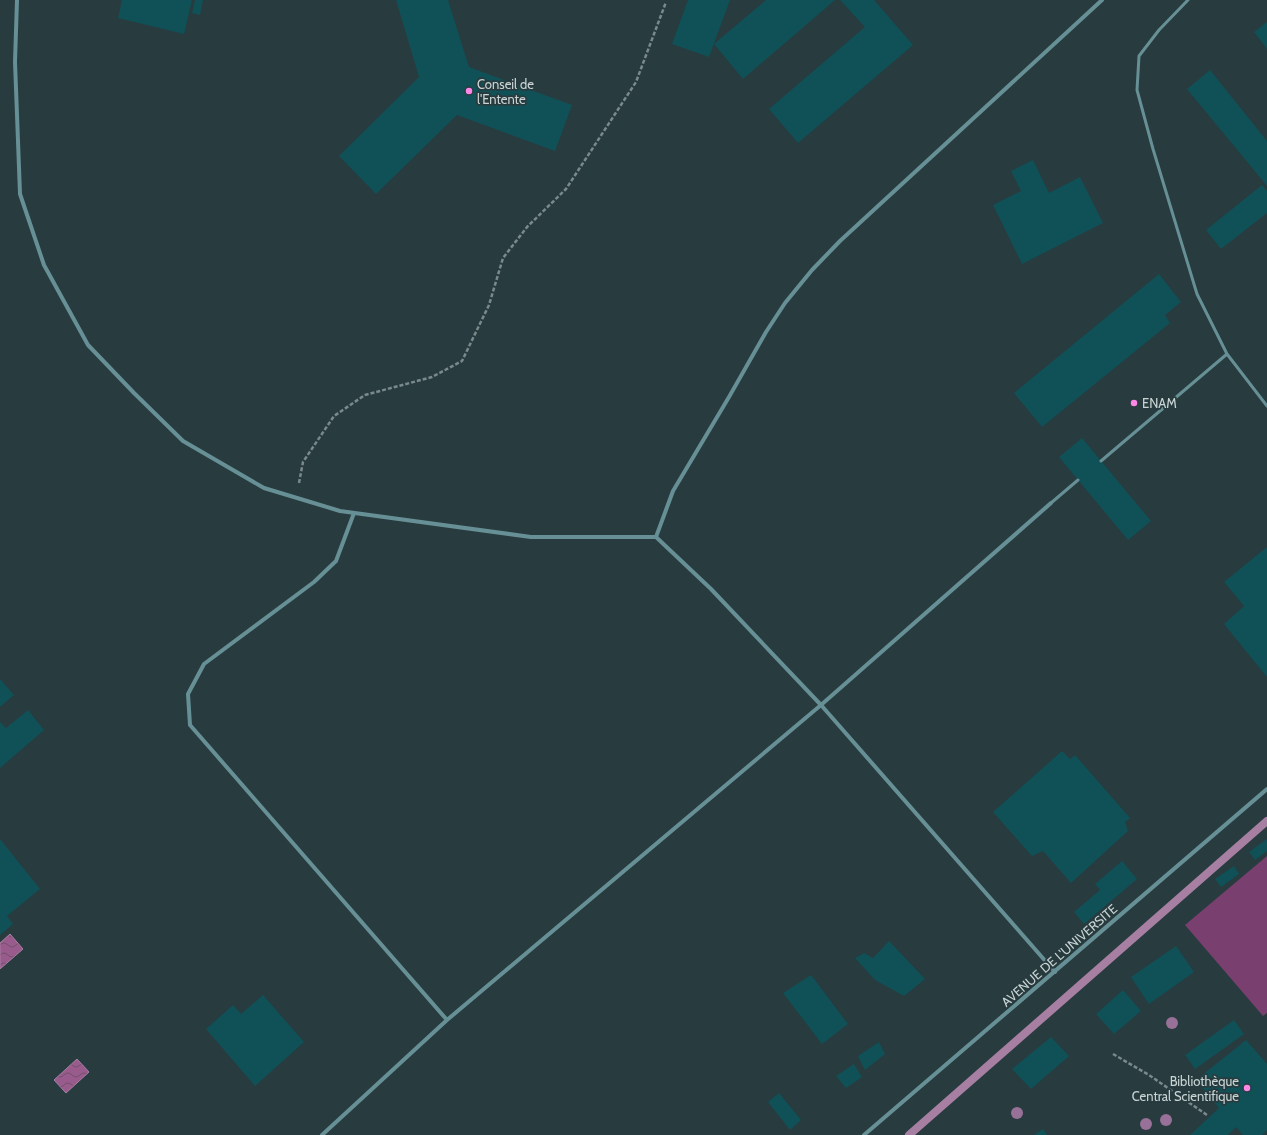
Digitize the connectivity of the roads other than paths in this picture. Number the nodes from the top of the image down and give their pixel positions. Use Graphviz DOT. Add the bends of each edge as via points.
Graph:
graph roads {
  1 [pos="18,0"];
  2 [pos="1102,0"];
  3 [pos="1188,0"];
  4 [pos="1227,354"];
  5 [pos="1267,406"];
  6 [pos="1101,461"];
  7 [pos="1078,480"];
  8 [pos="1052,503"];
  9 [pos="354,513"];
  10 [pos="656,536"];
  11 [pos="821,705"];
  12 [pos="1267,789"];
  13 [pos="1055,972"];
  14 [pos="446,1020"];
  15 [pos="322,1135"];
  16 [pos="864,1135"];
  1 -- 9 [label="street" via="15,62 20,194 44,265 88,345 183,441 264,488 340,512"];
  2 -- 10 [label="street" via="840,242 808,275 766,332 673,491"];
  3 -- 4 [label="lane" via="1159,30 1139,56 1137,90 1197,294"];
  4 -- 5 [label="lane"];
  4 -- 6 [label="lane"];
  7 -- 8 [label="lane"];
  8 -- 11 [label="street"];
  9 -- 10 [label="street" via="531,537"];
  9 -- 14 [label="street" via="336,561 314,582 204,664 188,694 190,725"];
  10 -- 11 [label="street"];
  11 -- 13 [label="street"];
  11 -- 14 [label="street"];
  12 -- 13 [label="street, AVENUE DE L'UNIVERSITE"];
  13 -- 16 [label="street, AVENUE DE L'UNIVERSITE"];
  14 -- 15 [label="street"];
}
